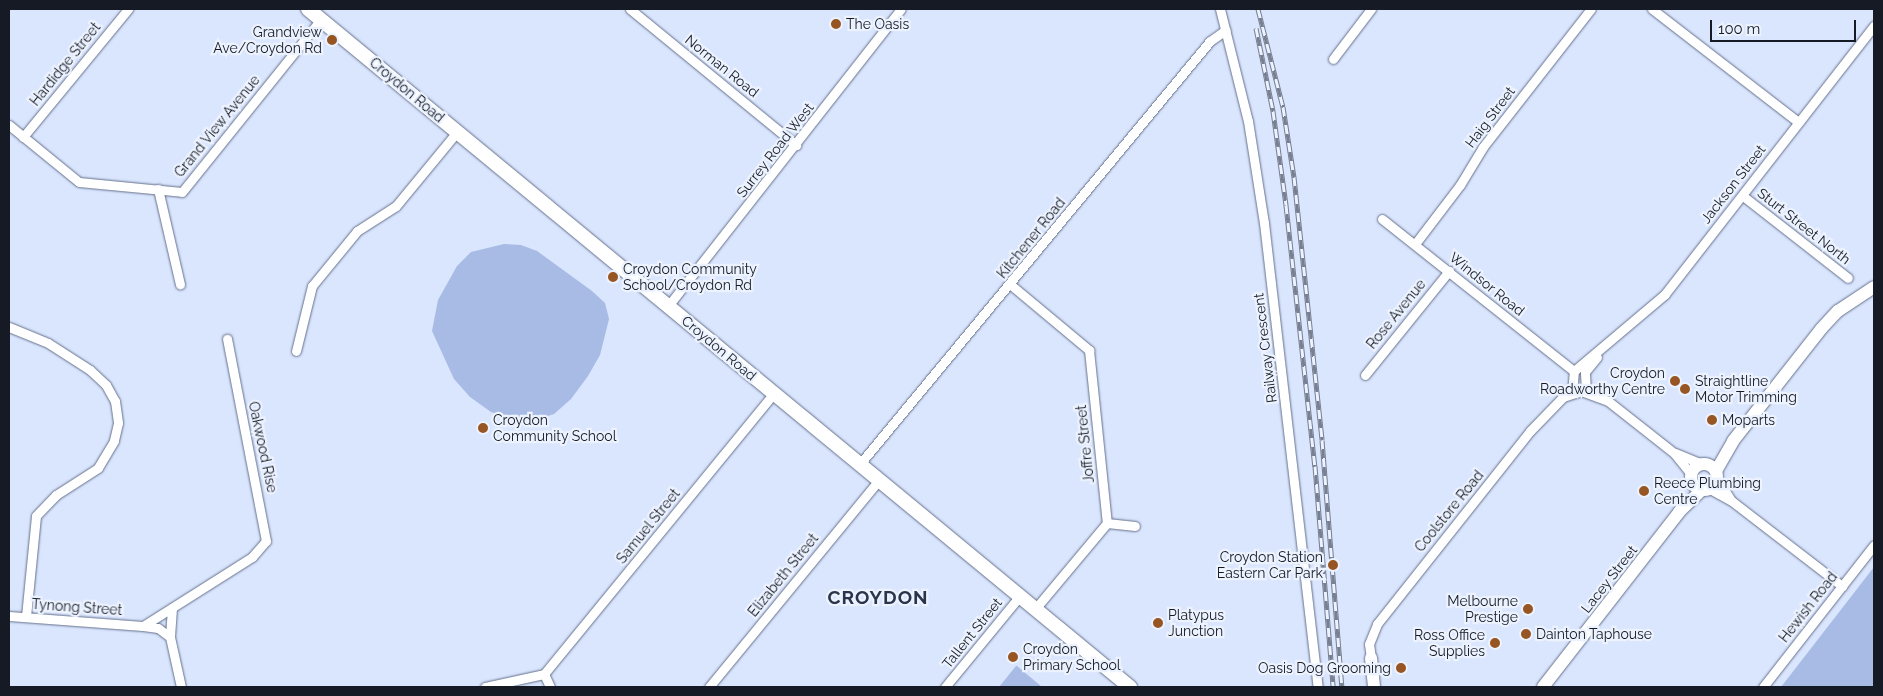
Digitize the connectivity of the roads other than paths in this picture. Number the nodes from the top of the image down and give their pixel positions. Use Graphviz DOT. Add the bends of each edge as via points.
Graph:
graph roads {
  1 [pos="128,9"];
  2 [pos="308,9"];
  3 [pos="630,9"];
  4 [pos="901,9"];
  5 [pos="1220,9"];
  6 [pos="1371,9"];
  7 [pos="1591,9"];
  8 [pos="1652,9"];
  9 [pos="321,19"];
  10 [pos="1874,26"];
  11 [pos="1226,30"];
  12 [pos="1333,59"];
  13 [pos="1798,122"];
  14 [pos="9,125"];
  15 [pos="457,132"];
  16 [pos="24,137"];
  17 [pos="796,145"];
  18 [pos="158,189"];
  19 [pos="1743,196"];
  20 [pos="1382,219"];
  21 [pos="1415,244"];
  22 [pos="1449,271"];
  23 [pos="1848,278"];
  24 [pos="180,284"];
  25 [pos="1011,285"];
  26 [pos="1874,287"];
  27 [pos="668,306"];
  28 [pos="9,327"];
  29 [pos="227,339"];
  30 [pos="1604,349"];
  31 [pos="296,351"];
  32 [pos="1574,371"];
  33 [pos="1365,375"];
  34 [pos="1586,392"];
  35 [pos="1572,393"];
  36 [pos="773,394"];
  37 [pos="1674,453"];
  38 [pos="859,465"];
  39 [pos="1710,469"];
  40 [pos="1691,478"];
  41 [pos="878,481"];
  42 [pos="1706,490"];
  43 [pos="1733,502"];
  44 [pos="1679,512"];
  45 [pos="1107,523"];
  46 [pos="1135,526"];
  47 [pos="1874,545"];
  48 [pos="1842,586"];
  49 [pos="1019,597"];
  50 [pos="172,608"];
  51 [pos="1035,609"];
  52 [pos="9,616"];
  53 [pos="26,617"];
  54 [pos="143,626"];
  55 [pos="170,637"];
  56 [pos="1371,658"];
  57 [pos="544,674"];
  58 [pos="181,687"];
  59 [pos="485,687"];
  60 [pos="550,687"];
  61 [pos="709,687"];
  62 [pos="945,687"];
  63 [pos="1130,687"];
  64 [pos="1318,687"];
  65 [pos="1374,687"];
  66 [pos="1543,687"];
  67 [pos="1763,687"];
  1 -- 16 [label="street, Hardidge Street"];
  2 -- 9 [label="main road, Croydon Road"];
  3 -- 17 [label="street, Norman Road"];
  4 -- 17 [label="street, Surrey Road West"];
  5 -- 11 [label="street, Railway Crescent"];
  6 -- 12 [label="street"];
  7 -- 21 [label="street, Haig Street" via="1483,146 1460,185"];
  8 -- 13 [label="street"];
  9 -- 15 [label="main road, Croydon Road"];
  9 -- 18 [label="street, Grand View Avenue" via="182,192"];
  10 -- 13 [label="street, Jackson Street"];
  11 -- 25 [label="street, Kitchener Road" via="1210,41"];
  11 -- 64 [label="street, Railway Crescent" via="1248,121 1264,223"];
  13 -- 19 [label="street, Jackson Street"];
  14 -- 16 [label="street, Grand View Avenue"];
  15 -- 27 [label="main road, Croydon Road"];
  15 -- 31 [label="street" via="396,206 357,231 312,286"];
  16 -- 18 [label="street, Grand View Avenue" via="79,182"];
  17 -- 27 [label="street, Surrey Road West"];
  18 -- 24 [label="street"];
  19 -- 23 [label="street, Sturt Street North"];
  19 -- 30 [label="street, Jackson Street" via="1665,294"];
  20 -- 21 [label="street, Windsor Road"];
  21 -- 22 [label="street, Windsor Road"];
  22 -- 32 [label="street, Windsor Road"];
  22 -- 33 [label="street, Rose Avenue"];
  25 -- 38 [label="street, Kitchener Road"];
  25 -- 45 [label="street, Joffre Street" via="1089,350"];
  26 -- 39 [label="street" via="1832,317"];
  27 -- 36 [label="main road, Croydon Road"];
  28 -- 53 [label="street" via="48,343 90,370 106,385 115,401 118,423 114,441 98,468 56,495 36,516"];
  29 -- 50 [label="street, Oakwood Rise" via="266,541 252,556"];
  30 -- 32 [label="street"];
  30 -- 34 [label="street" via="1585,372"];
  32 -- 35 [label="street"];
  34 -- 35 [label="street"];
  34 -- 37 [label="street" via="1608,401"];
  35 -- 56 [label="street, Coolstore Road" via="1555,404 1530,431 1377,624 1369,644"];
  36 -- 38 [label="main road, Croydon Road"];
  36 -- 57 [label="street, Samuel Street"];
  37 -- 39 [label="street"];
  37 -- 40 [label="street"];
  38 -- 41 [label="main road, Croydon Road"];
  39 -- 40 [label="street"];
  39 -- 42 [label="street, Lacey Street"];
  39 -- 43 [label="street"];
  40 -- 42 [label="street"];
  40 -- 44 [label="street, Lacey Street"];
  41 -- 49 [label="main road, Croydon Road"];
  41 -- 61 [label="street, Elizabeth Street"];
  42 -- 43 [label="street"];
  42 -- 44 [label="street, Lacey Street"];
  43 -- 48 [label="street"];
  44 -- 66 [label="street, Lacey Street"];
  45 -- 46 [label="street"];
  45 -- 51 [label="street"];
  47 -- 48 [label="street, Hewish Road"];
  48 -- 67 [label="street, Hewish Road"];
  49 -- 51 [label="main road, Croydon Road"];
  49 -- 62 [label="street, Tallent Street"];
  50 -- 54 [label="street"];
  50 -- 55 [label="street"];
  51 -- 63 [label="main road, Croydon Road"];
  52 -- 53 [label="street, Tynong Street"];
  53 -- 54 [label="street, Tynong Street"];
  54 -- 55 [label="street, Tynong Street" via="158,628"];
  55 -- 58 [label="street"];
  56 -- 65 [label="street"];
  57 -- 59 [label="street"];
  57 -- 60 [label="street"];
}
